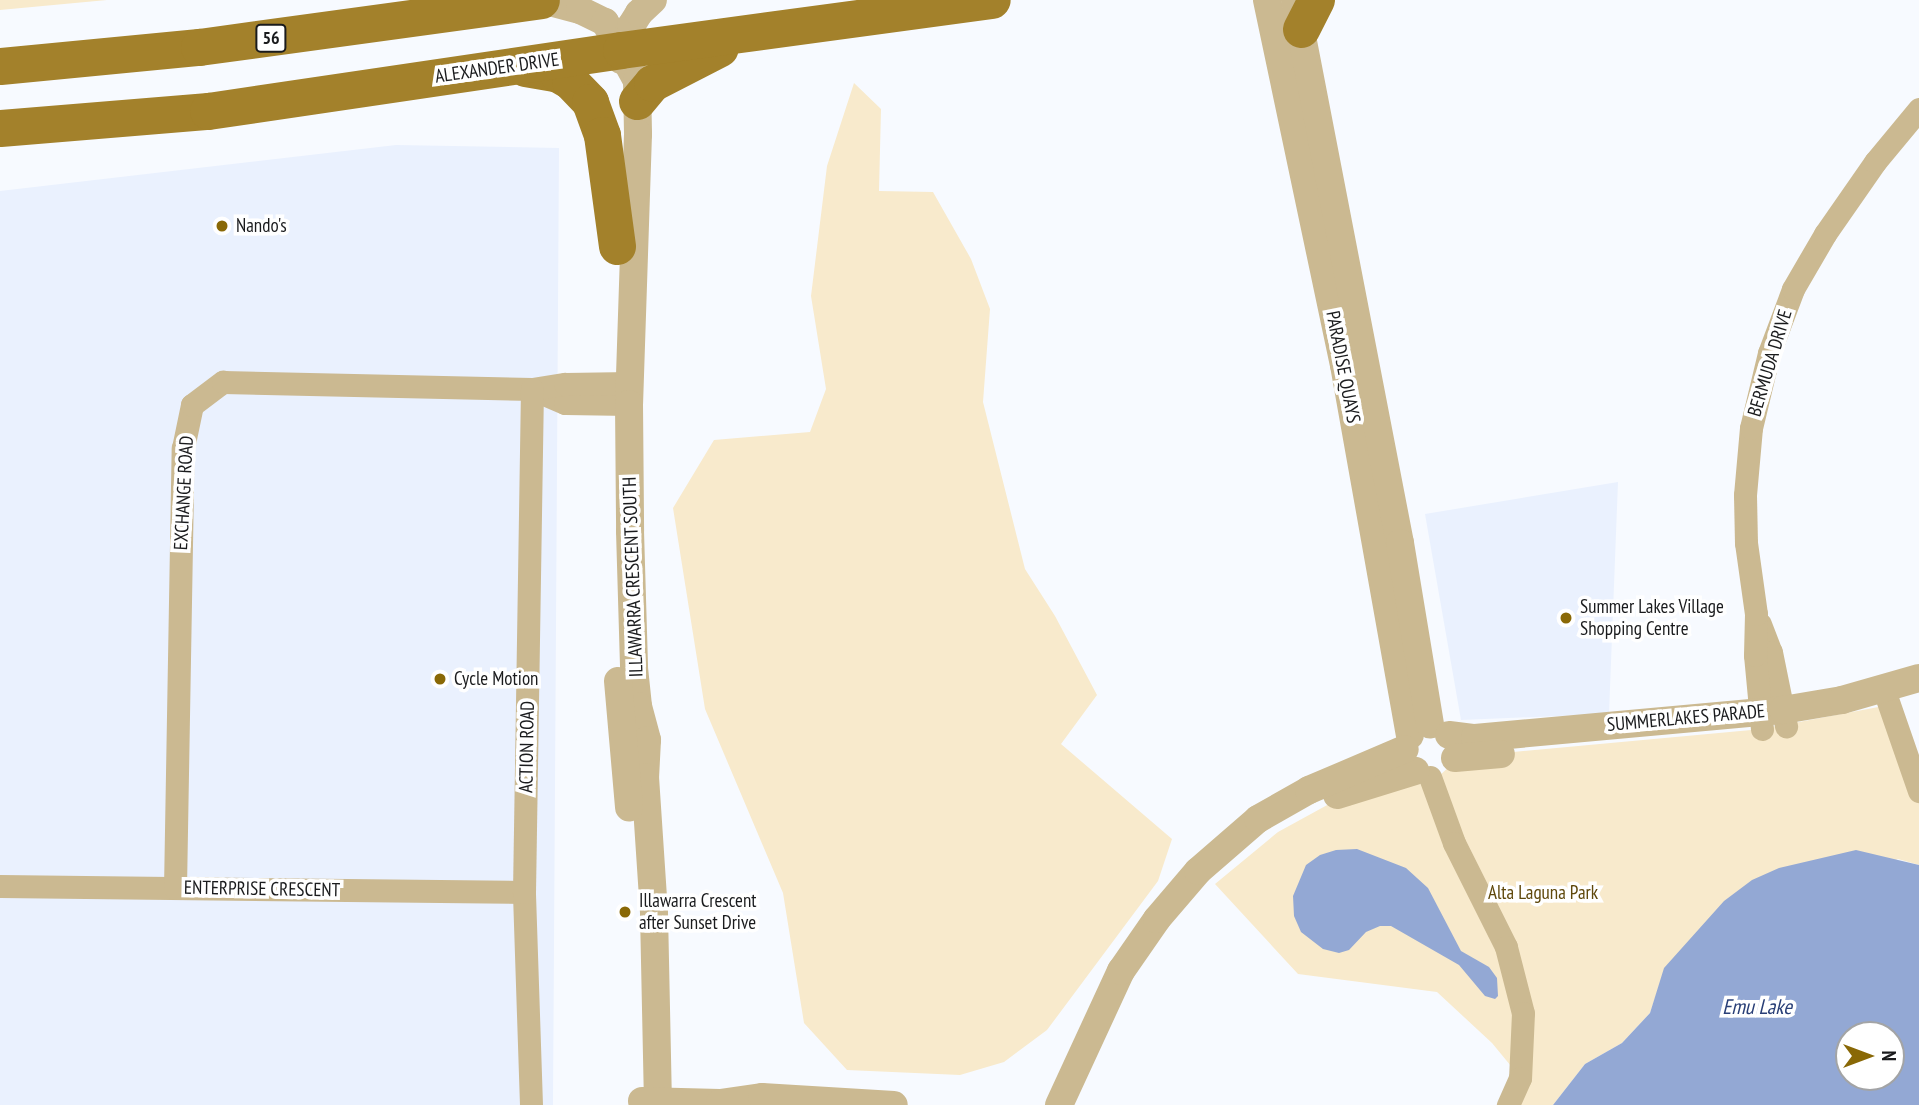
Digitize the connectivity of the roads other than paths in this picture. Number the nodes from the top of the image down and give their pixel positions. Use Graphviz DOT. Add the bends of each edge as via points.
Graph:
graph roads {
  1 [pos="542,0"];
  2 [pos="653,0"];
  3 [pos="992,0"];
  4 [pos="1267,0"];
  5 [pos="1304,10"];
  6 [pos="770,30"];
  7 [pos="621,50"];
  8 [pos="0,66"];
  9 [pos="510,66"];
  10 [pos="637,101"];
  11 [pos="1919,109"];
  12 [pos="0,128"];
  13 [pos="617,246"];
  14 [pos="532,389"];
  15 [pos="622,393"];
  16 [pos="1388,545"];
  17 [pos="1919,678"];
  18 [pos="1919,696"];
  19 [pos="1886,698"];
  20 [pos="1773,719"];
  21 [pos="1430,753"];
  22 [pos="1919,791"];
  23 [pos="0,886"];
  24 [pos="174,888"];
  25 [pos="524,892"];
  26 [pos="650,1096"];
  27 [pos="531,1105"];
  28 [pos="894,1105"];
  29 [pos="1059,1105"];
  30 [pos="1075,1105"];
  31 [pos="1508,1105"];
  1 -- 7 [label="street, ILLAWARRA CRESCENT SOUTH" via="599,17"];
  1 -- 8 [label="main road, 56" via="199,47"];
  2 -- 7 [label="street, ILLAWARRA CRESCENT SOUTH" via="639,13"];
  3 -- 6 [label="main road, ALEXANDER DRIVE"];
  4 -- 16 [label="street, PARADISE QUAYS" via="1344,365"];
  5 -- 16 [label="street, PARADISE QUAYS"];
  6 -- 7 [label="main road, ALEXANDER DRIVE"];
  6 -- 10 [label="main road" via="707,52 652,83"];
  7 -- 9 [label="main road, ALEXANDER DRIVE"];
  7 -- 10 [label="street, ILLAWARRA CRESCENT SOUTH" via="637,81"];
  7 -- 13 [label="street, ILLAWARRA CRESCENT SOUTH"];
  9 -- 12 [label="main road, ALEXANDER DRIVE" via="208,111"];
  9 -- 13 [label="main road" via="558,74 590,102 602,135"];
  10 -- 15 [label="street, ILLAWARRA CRESCENT SOUTH"];
  11 -- 20 [label="street, BERMUDA DRIVE" via="1875,162 1793,289 1769,353 1751,428 1746,543 1756,614 1755,655"];
  13 -- 15 [label="street, ILLAWARRA CRESCENT SOUTH"];
  14 -- 15 [label="street, EXCHANGE ROAD" via="565,403"];
  14 -- 24 [label="street, EXCHANGE ROAD" via="223,382 192,405 183,448"];
  14 -- 25 [label="street, ACTION ROAD"];
  15 -- 26 [label="street, ILLAWARRA CRESCENT SOUTH" via="634,668 647,740 654,913"];
  16 -- 21 [label="street, PARADISE QUAYS"];
  17 -- 19 [label="street, SUMMERLAKES PARADE"];
  18 -- 19 [label="street, SUMMERLAKES PARADE"];
  19 -- 20 [label="street, SUMMERLAKES PARADE"];
  19 -- 22 [label="street"];
  20 -- 21 [label="street, SUMMERLAKES PARADE"];
  21 -- 29 [label="street, SUMMERLAKES PARADE" via="1310,790 1258,818 1198,871 1121,971"];
  21 -- 30 [label="street, SUMMERLAKES PARADE" via="1315,804 1250,846 1210,885 1146,960"];
  21 -- 31 [label="street, PARADISE QUAYS" via="1454,843 1506,947 1522,1013 1520,1078"];
  23 -- 24 [label="street, ENTERPRISE CRESCENT"];
  24 -- 25 [label="street, ENTERPRISE CRESCENT"];
  25 -- 27 [label="street, ACTION ROAD"];
  26 -- 28 [label="street" via="720,1103 762,1097"];
}
